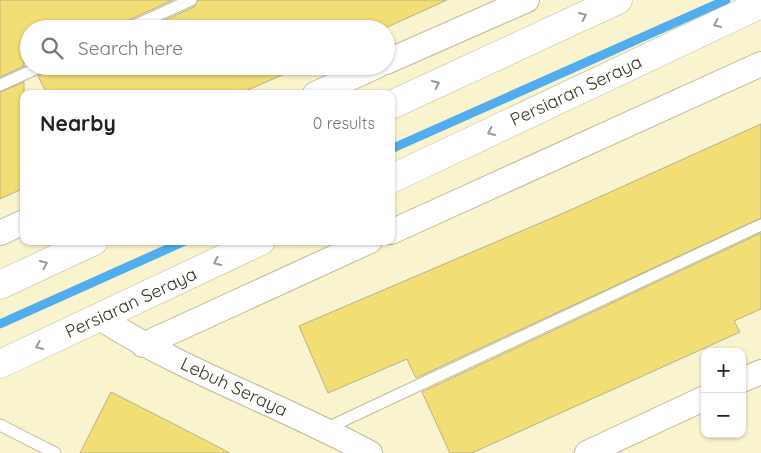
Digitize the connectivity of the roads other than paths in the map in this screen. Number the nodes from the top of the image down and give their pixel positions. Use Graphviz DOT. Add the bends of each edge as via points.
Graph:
graph roads {
  1 [pos="191,0"];
  2 [pos="527,0"];
  3 [pos="618,0"];
  4 [pos="169,4"];
  5 [pos="761,4"];
  6 [pos="142,20"];
  7 [pos="395,58"];
  8 [pos="761,64"];
  9 [pos="22,75"];
  10 [pos="357,75"];
  11 [pos="0,85"];
  12 [pos="323,90"];
  13 [pos="395,102"];
  14 [pos="395,177"];
  15 [pos="20,224"];
  16 [pos="761,225"];
  17 [pos="395,230"];
  18 [pos="0,233"];
  19 [pos="85,245"];
  20 [pos="254,245"];
  21 [pos="361,245"];
  22 [pos="0,284"];
  23 [pos="100,318"];
  24 [pos="143,345"];
  25 [pos="0,364"];
  26 [pos="761,372"];
  27 [pos="746,378"];
  28 [pos="701,400"];
  29 [pos="0,425"];
  30 [pos="325,429"];
  31 [pos="55,453"];
  32 [pos="370,453"];
  33 [pos="587,453"];
  1 -- 4 [label="lane"];
  2 -- 7 [label="street"];
  13 -- 3 [label="main road, one-way"];
  4 -- 6 [label="lane"];
  5 -- 14 [label="main road, Persiaran Seraya, one-way"];
  8 -- 17 [label="street"];
  9 -- 11 [label="lane"];
  10 -- 12 [label="street"];
  15 -- 18 [label="street"];
  16 -- 30 [label="lane"];
  22 -- 19 [label="main road, one-way"];
  20 -- 23 [label="main road, Persiaran Seraya, one-way"];
  21 -- 24 [label="street"];
  23 -- 24 [label="street, Lebuh Seraya"];
  23 -- 25 [label="main road, Persiaran Seraya, one-way"];
  24 -- 30 [label="street, Lebuh Seraya"];
  26 -- 27 [label="street"];
  28 -- 33 [label="street"];
  29 -- 31 [label="lane"];
  30 -- 32 [label="street, Lebuh Seraya"];
}
